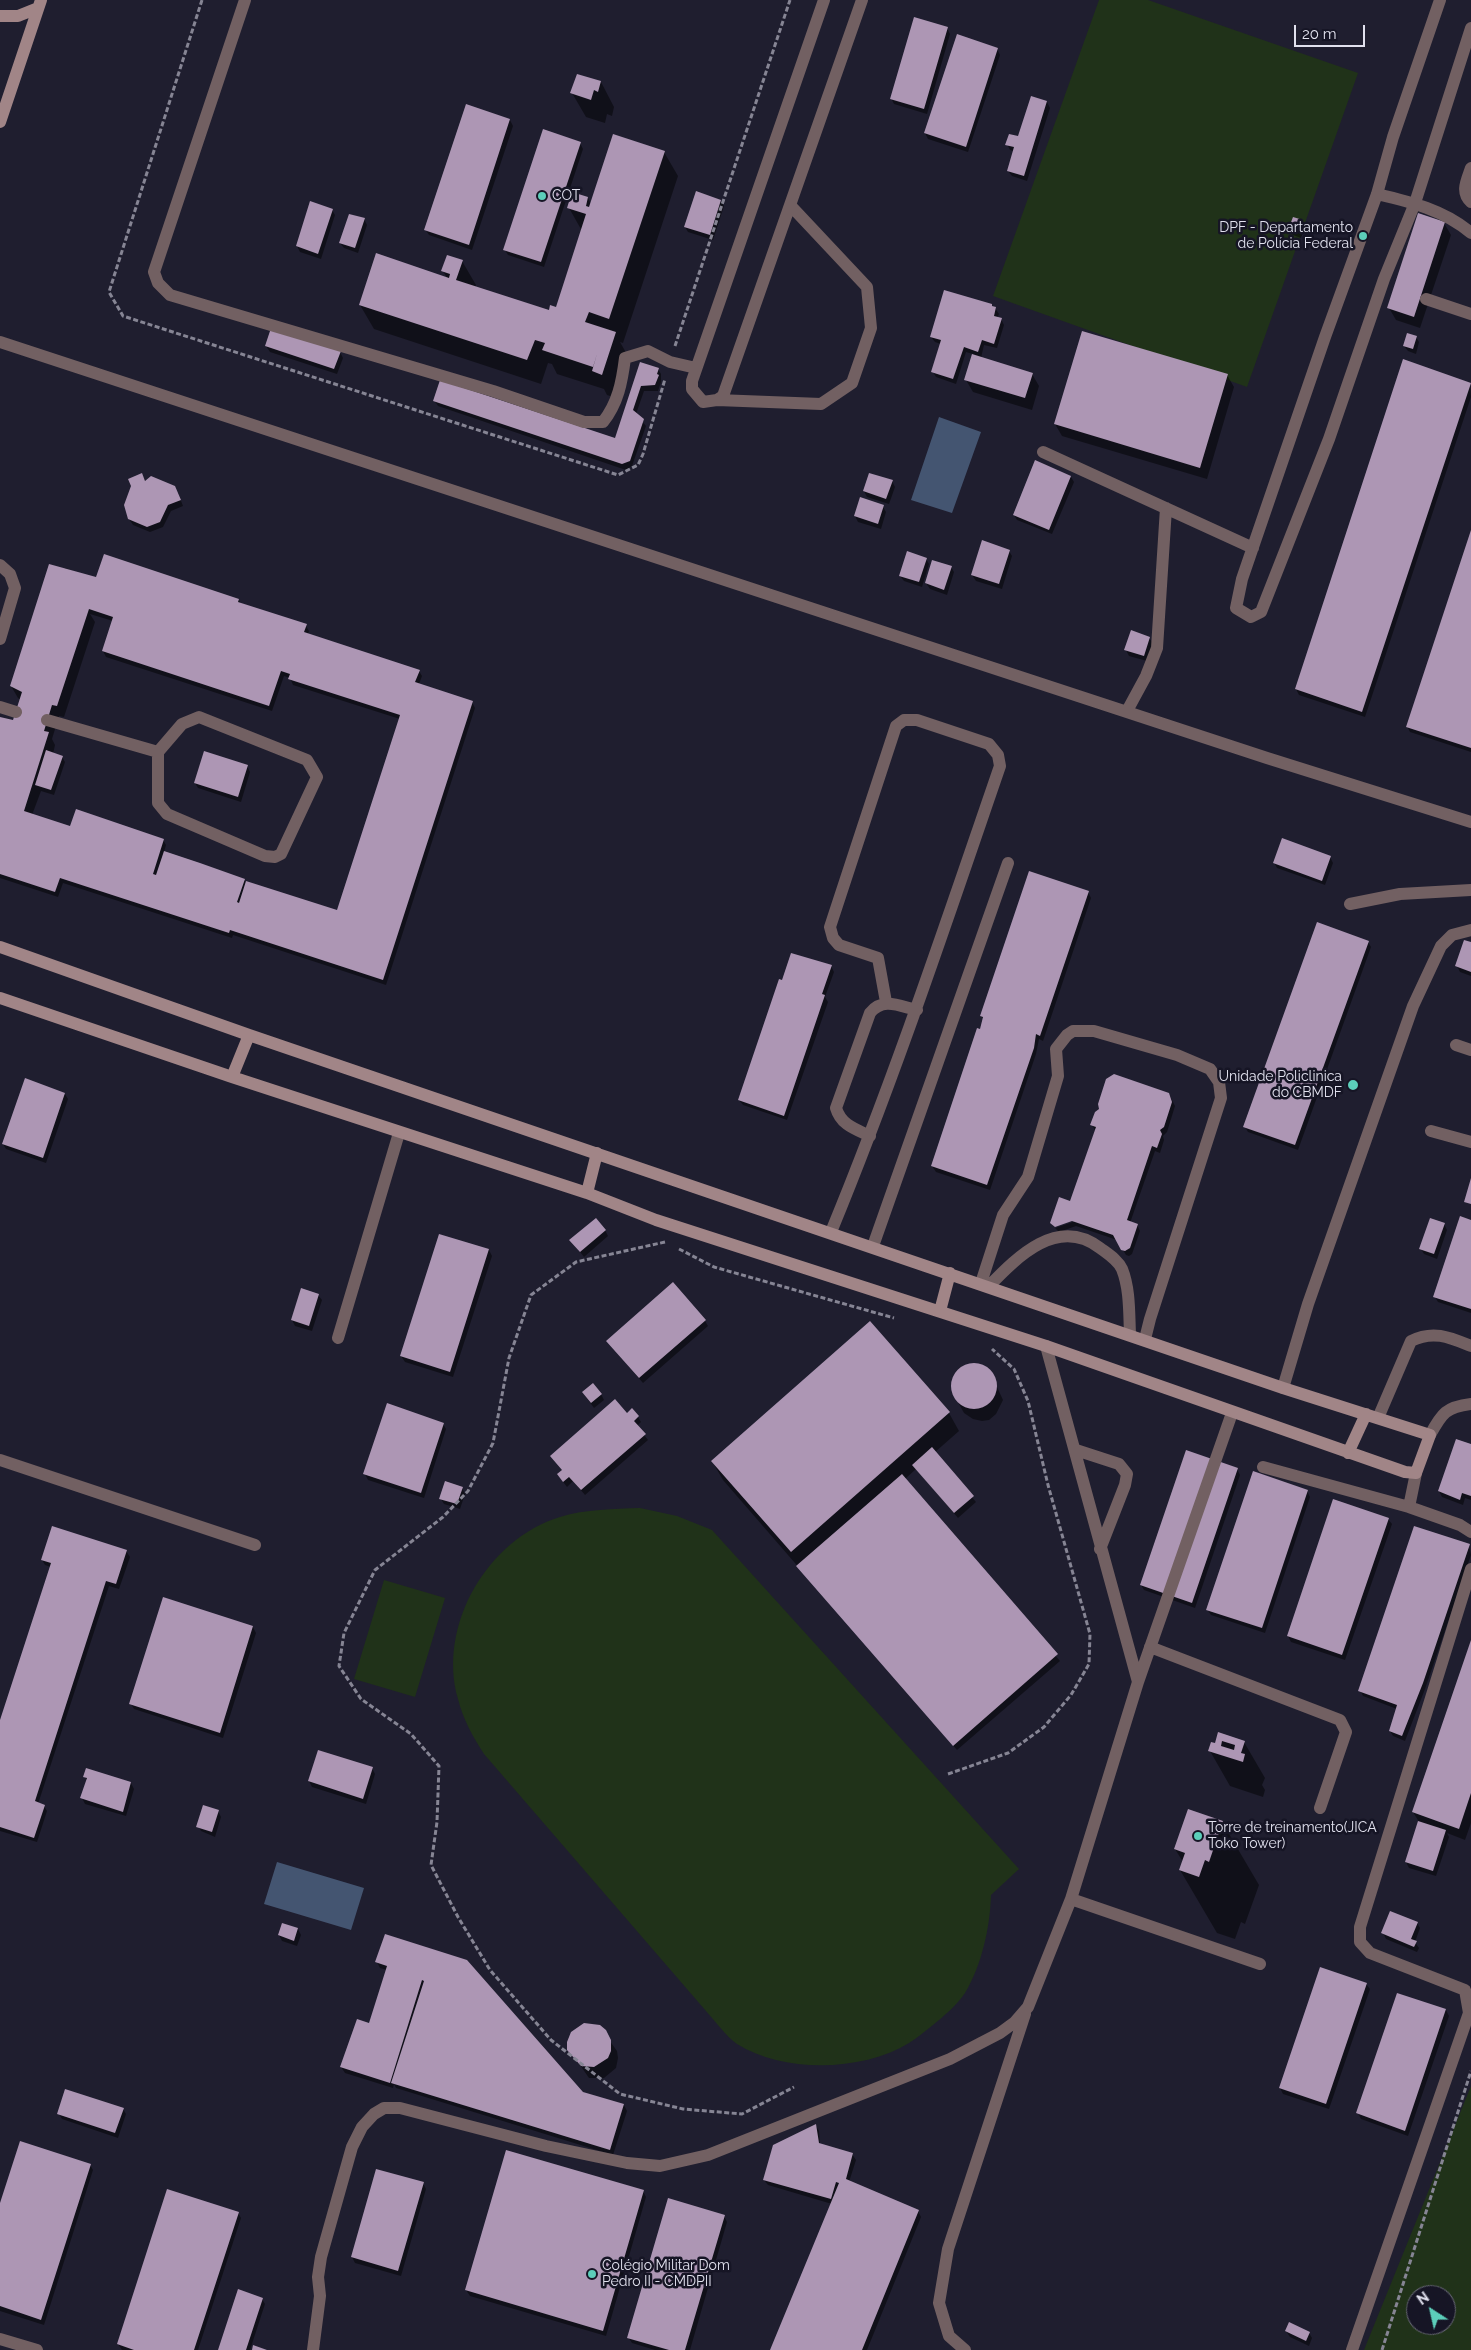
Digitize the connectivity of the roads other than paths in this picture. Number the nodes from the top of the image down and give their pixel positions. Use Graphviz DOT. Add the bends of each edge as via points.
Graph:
graph roads {
  1 [pos="245,0"];
  2 [pos="824,0"];
  3 [pos="862,0"];
  4 [pos="1440,0"];
  5 [pos="40,4"];
  6 [pos="0,16"];
  7 [pos="1471,28"];
  8 [pos="0,122"];
  9 [pos="1471,168"];
  10 [pos="1377,194"];
  11 [pos="1471,202"];
  12 [pos="1415,203"];
  13 [pos="790,205"];
  14 [pos="1471,233"];
  15 [pos="1426,299"];
  16 [pos="1471,314"];
  17 [pos="0,342"];
  18 [pos="696,368"];
  19 [pos="717,400"];
  20 [pos="1043,452"];
  21 [pos="1166,508"];
  22 [pos="1253,548"];
  23 [pos="0,565"];
  24 [pos="0,639"];
  25 [pos="0,707"];
  26 [pos="1127,711"];
  27 [pos="16,712"];
  28 [pos="47,720"];
  29 [pos="158,752"];
  30 [pos="1471,822"];
  31 [pos="1008,863"];
  32 [pos="1471,890"];
  33 [pos="1350,904"];
  34 [pos="1471,930"];
  35 [pos="0,947"];
  36 [pos="0,998"];
  37 [pos="886,1002"];
  38 [pos="916,1010"];
  39 [pos="249,1035"];
  40 [pos="1456,1045"];
  41 [pos="1471,1050"];
  42 [pos="232,1077"];
  43 [pos="1431,1131"];
  44 [pos="399,1133"];
  45 [pos="870,1136"];
  46 [pos="1471,1142"];
  47 [pos="597,1153"];
  48 [pos="587,1193"];
  49 [pos="831,1232"];
  50 [pos="873,1246"];
  51 [pos="950,1273"];
  52 [pos="985,1285"];
  53 [pos="940,1311"];
  54 [pos="1130,1334"];
  55 [pos="338,1338"];
  56 [pos="1145,1340"];
  57 [pos="1046,1346"];
  58 [pos="1471,1346"];
  59 [pos="1282,1388"];
  60 [pos="1471,1404"];
  61 [pos="1232,1413"];
  62 [pos="1372,1416"];
  63 [pos="1430,1435"];
  64 [pos="1076,1450"];
  65 [pos="1348,1453"];
  66 [pos="0,1460"];
  67 [pos="1263,1467"];
  68 [pos="1416,1473"];
  69 [pos="1408,1507"];
  70 [pos="1471,1532"];
  71 [pos="255,1545"];
  72 [pos="1100,1549"];
  73 [pos="1471,1569"];
  74 [pos="1150,1647"];
  75 [pos="1138,1682"];
  76 [pos="1320,1808"];
  77 [pos="1071,1899"];
  78 [pos="1260,1964"];
  79 [pos="1028,2007"];
  80 [pos="0,2339"];
  81 [pos="37,2350"];
  82 [pos="313,2350"];
  83 [pos="965,2350"];
  84 [pos="1352,2350"];
  1 -- 18 [label="lane" via="154,272 170,295 493,391 584,422 603,422 612,410 622,383 625,358 648,351 670,362"];
  2 -- 18 [label="lane"];
  3 -- 13 [label="lane"];
  4 -- 10 [label="lane"];
  5 -- 6 [label="street" via="18,16"];
  5 -- 8 [label="street"];
  7 -- 12 [label="lane"];
  9 -- 11 [label="lane" via="1464,188"];
  10 -- 12 [label="lane"];
  10 -- 22 [label="lane"];
  12 -- 14 [label="lane" via="1456,220"];
  12 -- 22 [label="lane" via="1265,603 1261,612 1251,617 1236,609 1235,604"];
  13 -- 19 [label="lane" via="723,396"];
  13 -- 19 [label="lane" via="867,287 871,328 852,384 821,404"];
  15 -- 16 [label="lane"];
  17 -- 26 [label="lane"];
  18 -- 19 [label="lane" via="692,390 703,402"];
  20 -- 21 [label="lane"];
  21 -- 22 [label="lane"];
  21 -- 26 [label="lane" via="1157,648"];
  23 -- 24 [label="lane" via="10,574 16,588"];
  25 -- 27 [label="lane"];
  26 -- 30 [label="lane"];
  28 -- 29 [label="lane"];
  29 -- 29 [label="lane" via="158,803 167,814 265,856 281,854 317,777 307,760 200,717 182,724"];
  31 -- 50 [label="lane"];
  32 -- 33 [label="lane" via="1400,894"];
  34 -- 59 [label="lane" via="1452,935 1441,946 1412,1006"];
  35 -- 39 [label="street"];
  36 -- 42 [label="street"];
  37 -- 38 [label="lane"];
  37 -- 38 [label="lane" via="878,958 839,945 830,926 896,726 904,720 917,720 989,744 998,755 1000,766"];
  37 -- 45 [label="lane" via="876,1005 870,1013 836,1108 838,1118"];
  38 -- 45 [label="lane"];
  39 -- 42 [label="street"];
  39 -- 47 [label="street"];
  40 -- 41 [label="lane"];
  42 -- 44 [label="street"];
  43 -- 46 [label="lane"];
  44 -- 48 [label="street"];
  44 -- 55 [label="lane"];
  45 -- 49 [label="lane"];
  47 -- 48 [label="street"];
  47 -- 49 [label="street"];
  48 -- 53 [label="street" via="656,1220"];
  49 -- 50 [label="street"];
  50 -- 51 [label="street"];
  51 -- 52 [label="street"];
  51 -- 53 [label="street"];
  52 -- 54 [label="street"];
  52 -- 54 [label="lane" via="1034,1246 1066,1235 1094,1243 1121,1268 1128,1297"];
  52 -- 56 [label="lane" via="1003,1215 1028,1177 1058,1076 1056,1049 1062,1040 1073,1032 1094,1031 1177,1055 1210,1069 1218,1082 1221,1098"];
  53 -- 57 [label="street"];
  54 -- 56 [label="street"];
  56 -- 59 [label="street"];
  57 -- 61 [label="street"];
  57 -- 64 [label="lane"];
  58 -- 62 [label="lane" via="1444,1335 1432,1334 1411,1341"];
  59 -- 62 [label="street"];
  60 -- 63 [label="lane" via="1454,1406 1441,1415"];
  61 -- 65 [label="street"];
  61 -- 74 [label="lane"];
  62 -- 63 [label="street"];
  62 -- 65 [label="street"];
  63 -- 68 [label="street"];
  64 -- 72 [label="lane"];
  64 -- 72 [label="lane" via="1119,1464 1127,1474"];
  65 -- 68 [label="street"];
  66 -- 71 [label="lane"];
  67 -- 69 [label="lane"];
  68 -- 69 [label="lane"];
  69 -- 70 [label="lane"];
  72 -- 75 [label="lane"];
  73 -- 84 [label="lane" via="1360,1926 1360,1942 1370,1953 1465,1990 1470,2013"];
  74 -- 75 [label="lane"];
  74 -- 76 [label="lane" via="1340,1720 1346,1732"];
  75 -- 77 [label="lane"];
  77 -- 78 [label="lane"];
  77 -- 79 [label="lane"];
  79 -- 82 [label="lane" via="1000,2033 950,2059 708,2156 677,2164 627,2163 546,2146 400,2108 384,2108 362,2127 352,2147 321,2257"];
  79 -- 83 [label="lane" via="948,2249 939,2303 949,2336"];
  80 -- 81 [label="lane"];
}
